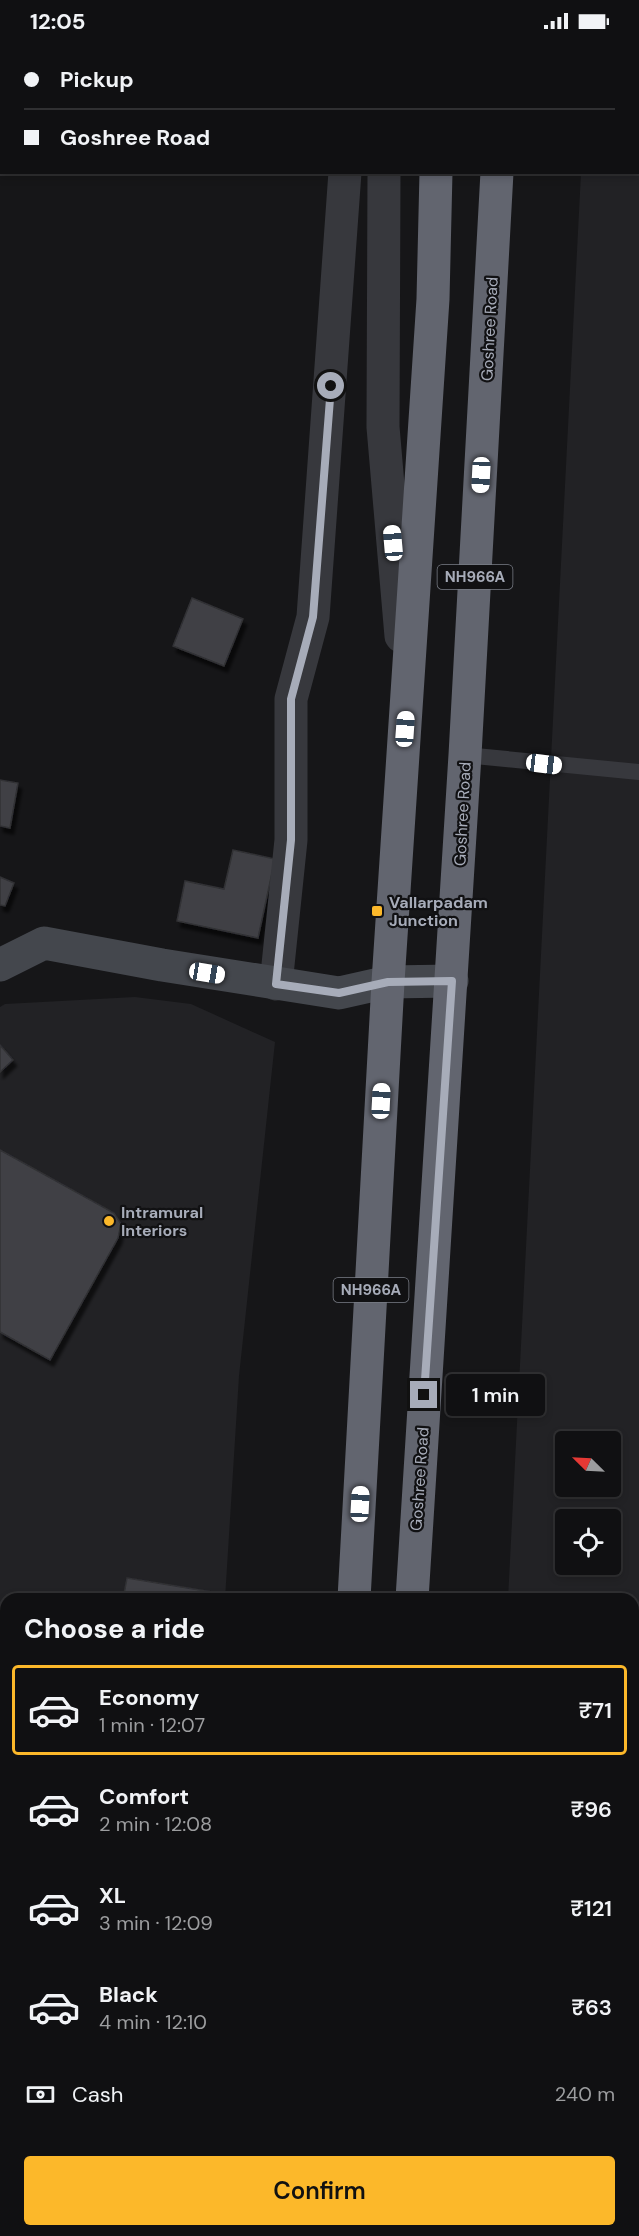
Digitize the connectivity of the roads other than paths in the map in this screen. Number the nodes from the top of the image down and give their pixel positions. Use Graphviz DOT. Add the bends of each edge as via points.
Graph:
graph roads {
  1 [pos="345,174"];
  2 [pos="384,174"];
  3 [pos="436,174"];
  4 [pos="497,174"];
  5 [pos="407,706"];
  6 [pos="465,755"];
  7 [pos="639,772"];
  8 [pos="0,965"];
  9 [pos="452,981"];
  10 [pos="388,982"];
  11 [pos="276,984"];
  12 [pos="354,1593"];
  13 [pos="412,1593"];
  1 -- 11 [label="street" via="313,617 291,699 291,840"];
  2 -- 5 [label="street" via="383,427"];
  3 -- 5 [label="highway, NH966A" via="433,299"];
  4 -- 6 [label="highway, Goshree Road / NH966A"];
  5 -- 10 [label="highway, NH966A"];
  6 -- 7 [label="lane"];
  6 -- 9 [label="highway, Goshree Road / NH966A"];
  8 -- 11 [label="main road" via="44,943"];
  9 -- 10 [label="main road"];
  9 -- 13 [label="highway, Goshree Road / NH966A"];
  10 -- 11 [label="main road" via="339,993"];
  10 -- 12 [label="highway, NH966A"];
}
